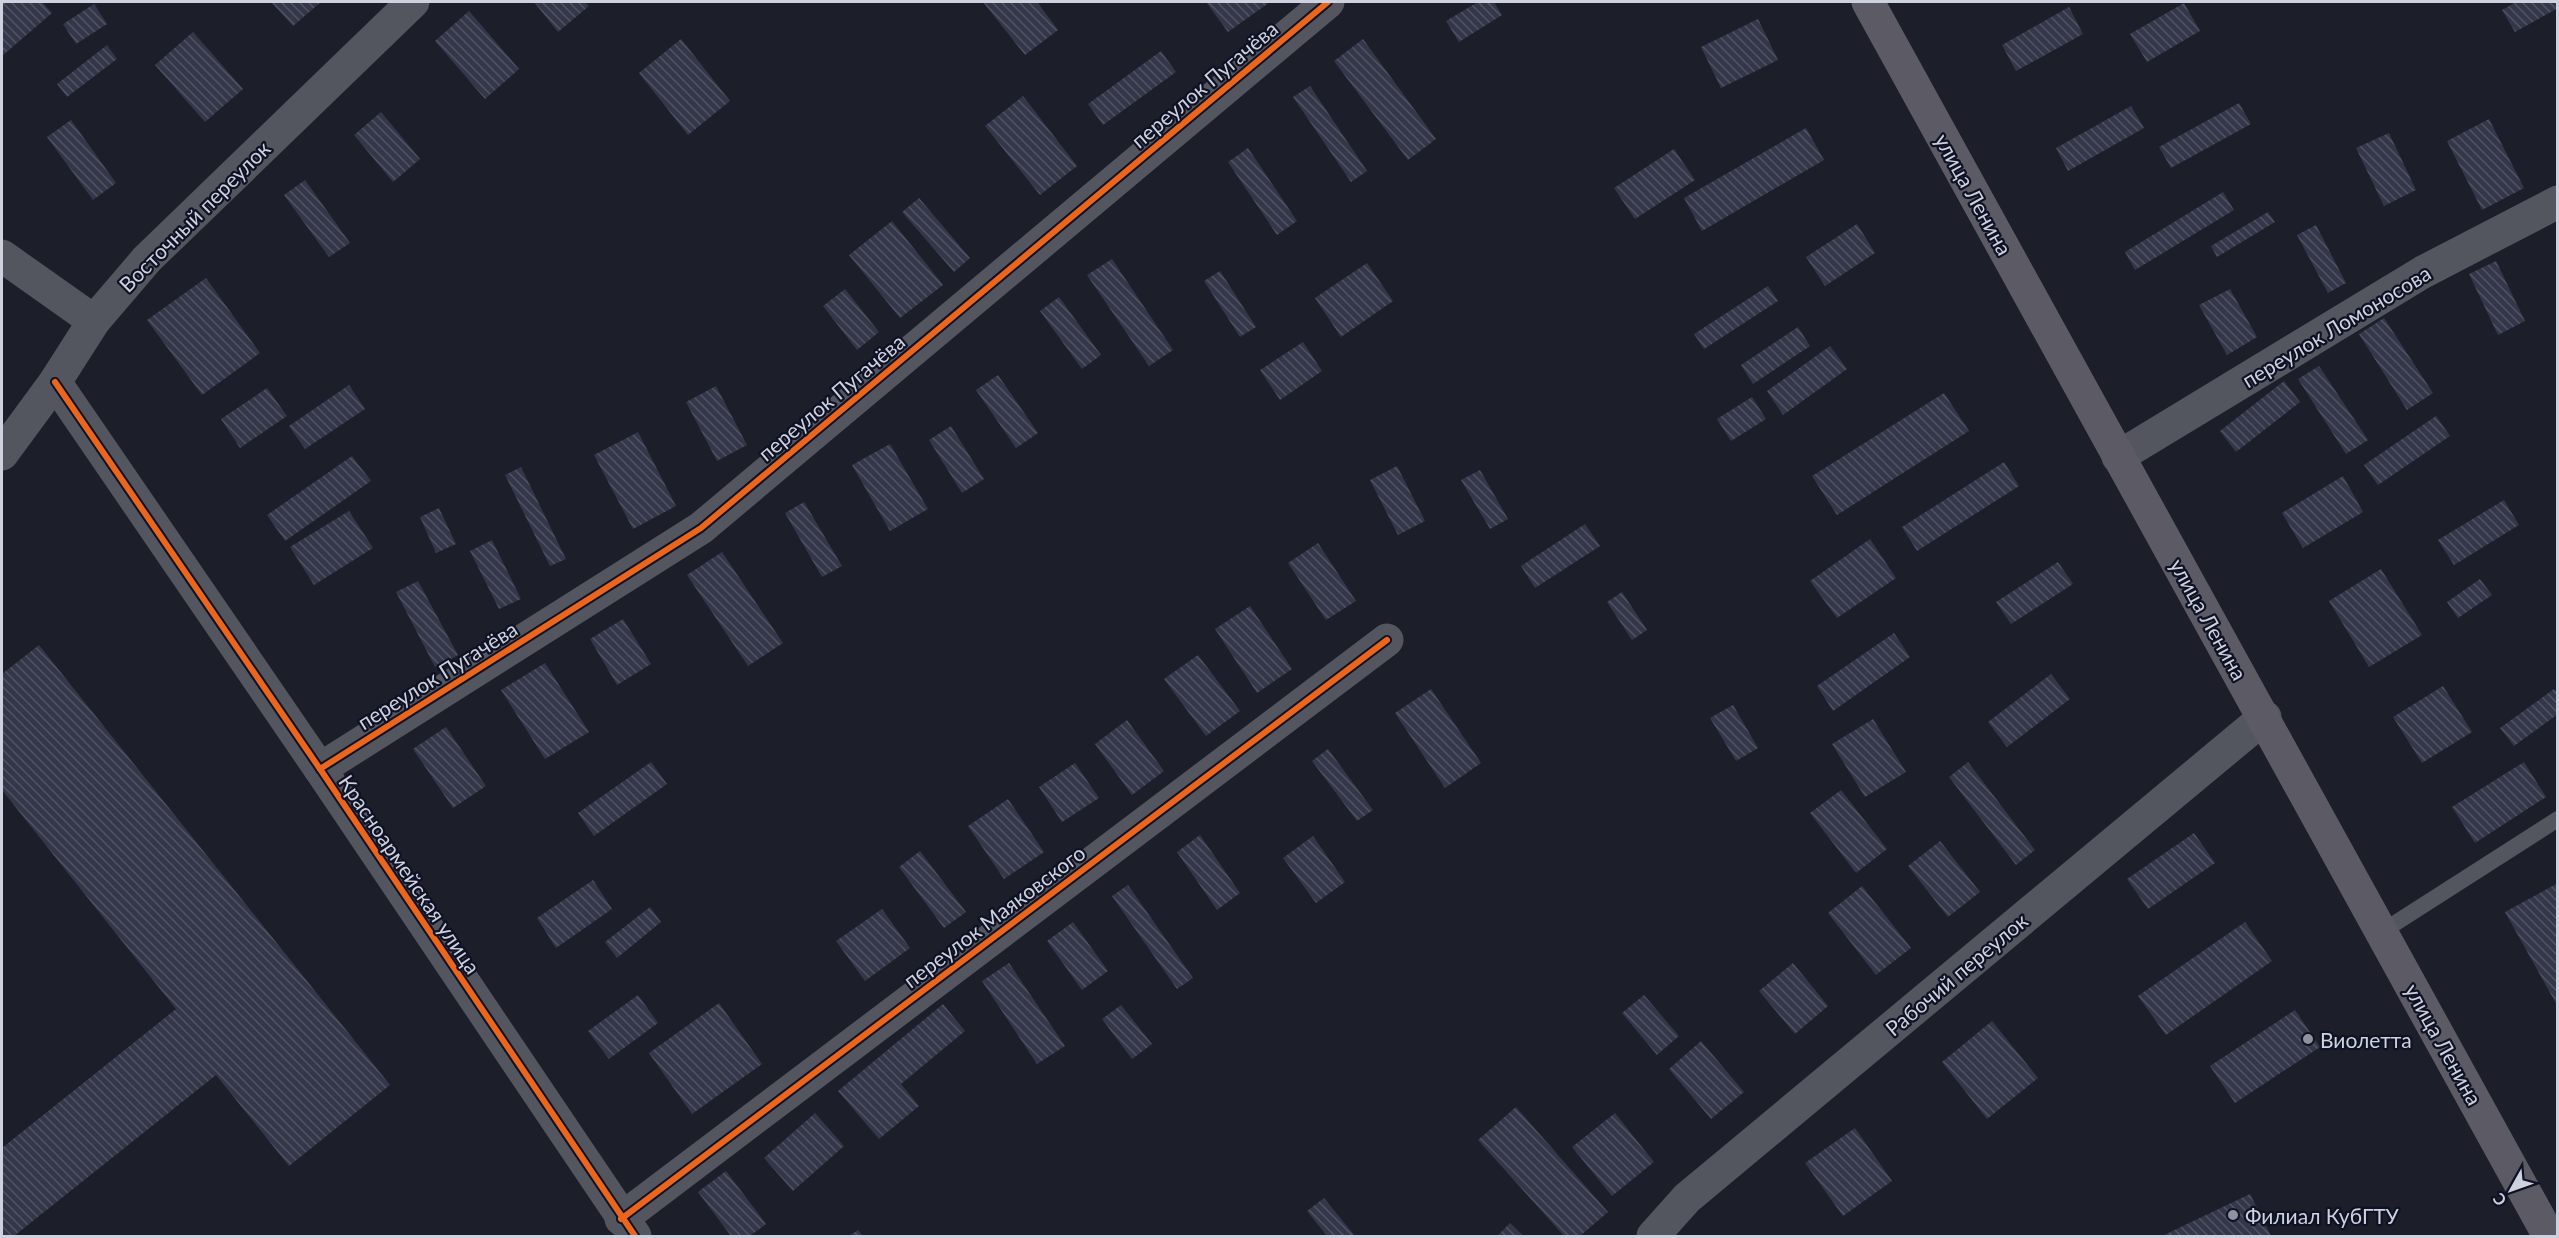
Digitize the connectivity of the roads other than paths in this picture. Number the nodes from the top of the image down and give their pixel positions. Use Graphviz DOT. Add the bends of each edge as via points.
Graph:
graph roads {
  1 [pos="413,2"];
  2 [pos="1328,2"];
  3 [pos="1868,2"];
  4 [pos="2558,202"];
  5 [pos="2,256"];
  6 [pos="94,321"];
  7 [pos="55,382"];
  8 [pos="2,454"];
  9 [pos="2118,457"];
  10 [pos="1387,640"];
  11 [pos="2265,717"];
  12 [pos="320,769"];
  13 [pos="2558,819"];
  14 [pos="2383,931"];
  15 [pos="628,1227"];
  16 [pos="1653,1236"];
  17 [pos="2549,1236"];
  1 -- 6 [label="street, Восточный переулок" via="147,259"];
  2 -- 12 [label="street, переулок Пугачёва" via="701,528"];
  3 -- 9 [label="main road, улица Ленина"];
  4 -- 9 [label="street, переулок Ломоносова" via="2423,272"];
  5 -- 6 [label="street"];
  6 -- 7 [label="street, Восточный переулок"];
  7 -- 8 [label="street, Восточный переулок"];
  7 -- 12 [label="street, Красноармейская улица"];
  9 -- 11 [label="main road, улица Ленина"];
  10 -- 15 [label="street, переулок Маяковского"];
  11 -- 14 [label="main road, улица Ленина"];
  11 -- 16 [label="street, Рабочий переулок" via="1687,1198"];
  12 -- 15 [label="street, Красноармейская улица"];
  13 -- 14 [label="lane"];
  14 -- 17 [label="main road, улица Ленина"];
}
